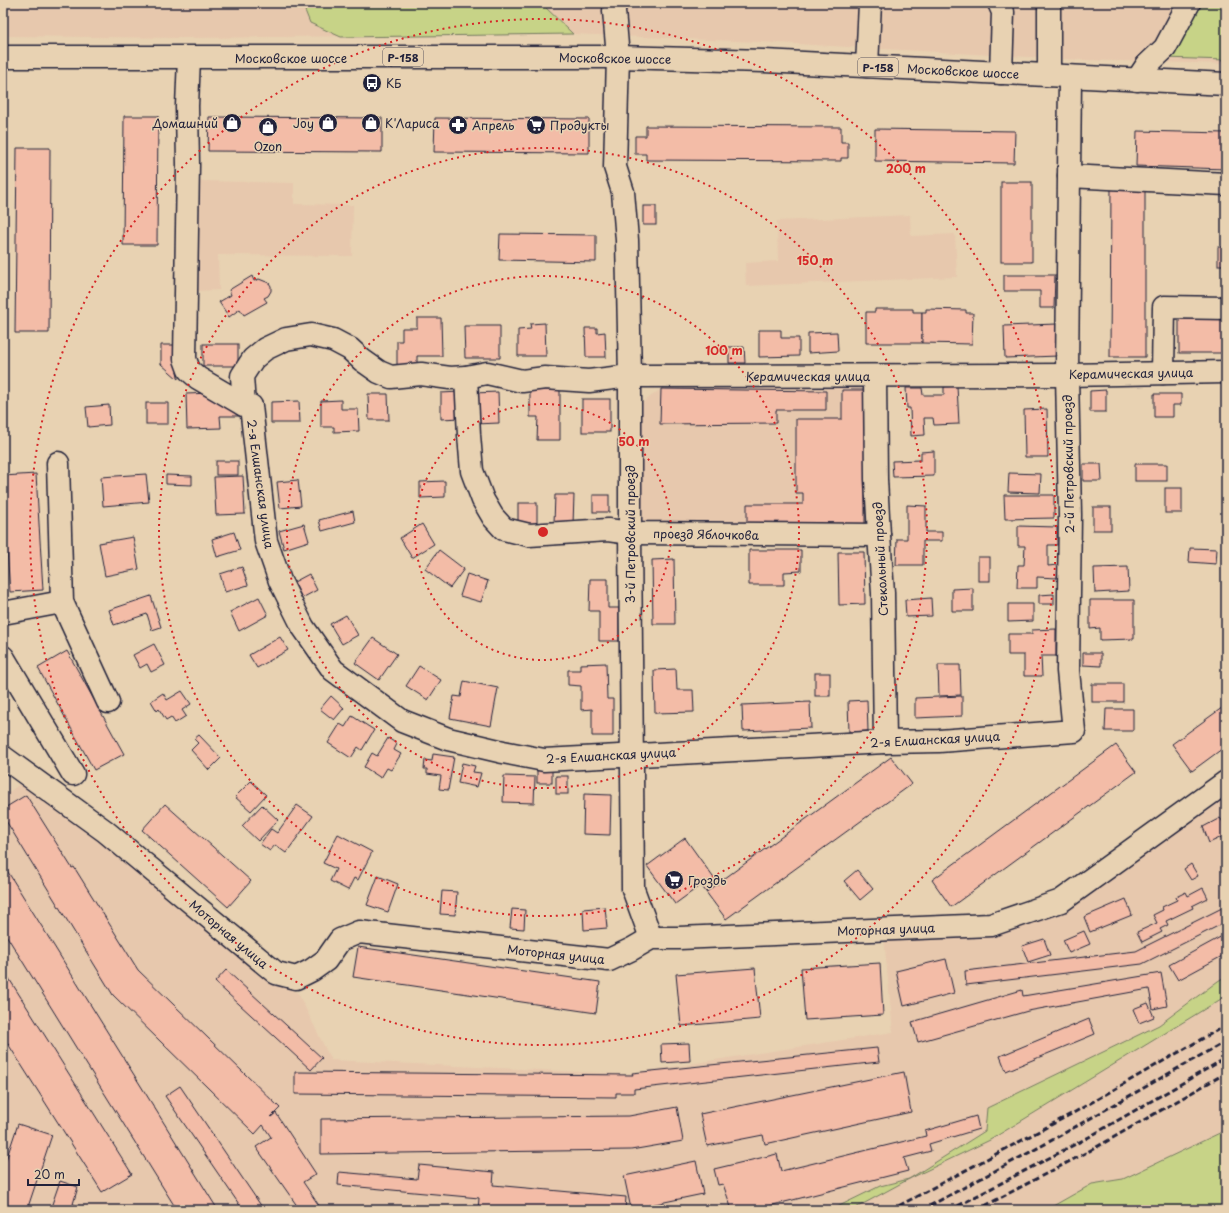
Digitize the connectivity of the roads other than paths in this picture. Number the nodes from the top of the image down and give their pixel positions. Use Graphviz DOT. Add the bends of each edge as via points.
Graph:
graph roads {
  1 [pos="615,3"];
  2 [pos="870,3"];
  3 [pos="998,3"];
  4 [pos="1049,3"];
  5 [pos="1189,3"];
  6 [pos="3,57"];
  7 [pos="618,57"];
  8 [pos="189,58"];
  9 [pos="868,66"];
  10 [pos="1000,73"];
  11 [pos="1059,76"];
  12 [pos="1137,80"];
  13 [pos="1226,84"];
  14 [pos="1069,176"];
  15 [pos="1226,184"];
  16 [pos="1226,308"];
  17 [pos="1226,372"];
  18 [pos="1163,373"];
  19 [pos="1067,375"];
  20 [pos="630,376"];
  21 [pos="876,376"];
  22 [pos="466,377"];
  23 [pos="244,405"];
  24 [pos="58,463"];
  25 [pos="630,533"];
  26 [pos="879,535"];
  27 [pos="62,602"];
  28 [pos="3,613"];
  29 [pos="3,656"];
  30 [pos="108,702"];
  31 [pos="1074,731"];
  32 [pos="885,742"];
  33 [pos="631,754"];
  34 [pos="3,757"];
  35 [pos="73,774"];
  36 [pos="1226,782"];
  37 [pos="651,938"];
  1 -- 7 [label="street, 3-й Петровский проезд"];
  2 -- 9 [label="street"];
  3 -- 10 [label="street" via="1003,12"];
  4 -- 11 [label="street, 2-й Петровский проезд"];
  5 -- 12 [label="street" via="1165,48 1147,65"];
  6 -- 8 [label="street, Московское шоссе / Р-158"];
  7 -- 8 [label="street, Московское шоссе / Р-158"];
  7 -- 9 [label="street, Московское шоссе / Р-158"];
  7 -- 20 [label="street, 3-й Петровский проезд" via="615,167 624,192"];
  8 -- 23 [label="street, 2-я Елшанская улица" via="185,359 189,370 198,378"];
  9 -- 10 [label="street, Московское шоссе / Р-158"];
  10 -- 11 [label="street, Московское шоссе / Р-158"];
  11 -- 12 [label="street, Московское шоссе / Р-158"];
  11 -- 14 [label="street, 2-й Петровский проезд"];
  12 -- 13 [label="street, Московское шоссе / Р-158"];
  14 -- 15 [label="street"];
  14 -- 19 [label="street, 2-й Петровский проезд"];
  16 -- 18 [label="street" via="1164,307"];
  17 -- 18 [label="street, Керамическая улица"];
  18 -- 19 [label="street, Керамическая улица"];
  19 -- 21 [label="street, Керамическая улица"];
  19 -- 31 [label="street, 2-й Петровский проезд" via="1070,515 1068,671"];
  20 -- 21 [label="street, Керамическая улица"];
  20 -- 22 [label="street, Керамическая улица" via="589,381 545,378 522,381 487,373"];
  20 -- 25 [label="street, 3-й Петровский проезд"];
  21 -- 26 [label="street, Стекольный проезд"];
  22 -- 23 [label="street, Керамическая улица" via="450,378 421,374 391,377 379,372 350,349 333,340 311,335 286,339 265,349 253,359 242,376"];
  22 -- 25 [label="street, проезд Яблочкова" via="472,471 483,500 504,529 529,535 608,530"];
  23 -- 33 [label="street, 2-я Елшанская улица" via="251,406 266,541 280,581 300,621 332,670 402,721 448,739 544,760"];
  24 -- 27 [label="street"];
  25 -- 26 [label="street, проезд Яблочкова"];
  25 -- 33 [label="street, 3-й Петровский проезд"];
  26 -- 32 [label="street, Стекольный проезд" via="883,593"];
  27 -- 28 [label="street"];
  27 -- 30 [label="street"];
  29 -- 35 [label="street"];
  31 -- 32 [label="street, 2-я Елшанская улица" via="939,741"];
  32 -- 33 [label="street, 2-я Елшанская улица"];
  33 -- 37 [label="street, 3-й Петровский проезд" via="633,889"];
  34 -- 37 [label="street, Моторная улица" via="105,831 276,973 296,978 326,960 340,940 359,932 609,960"];
  36 -- 37 [label="street, Моторная улица" via="1061,901 991,925"];
}
